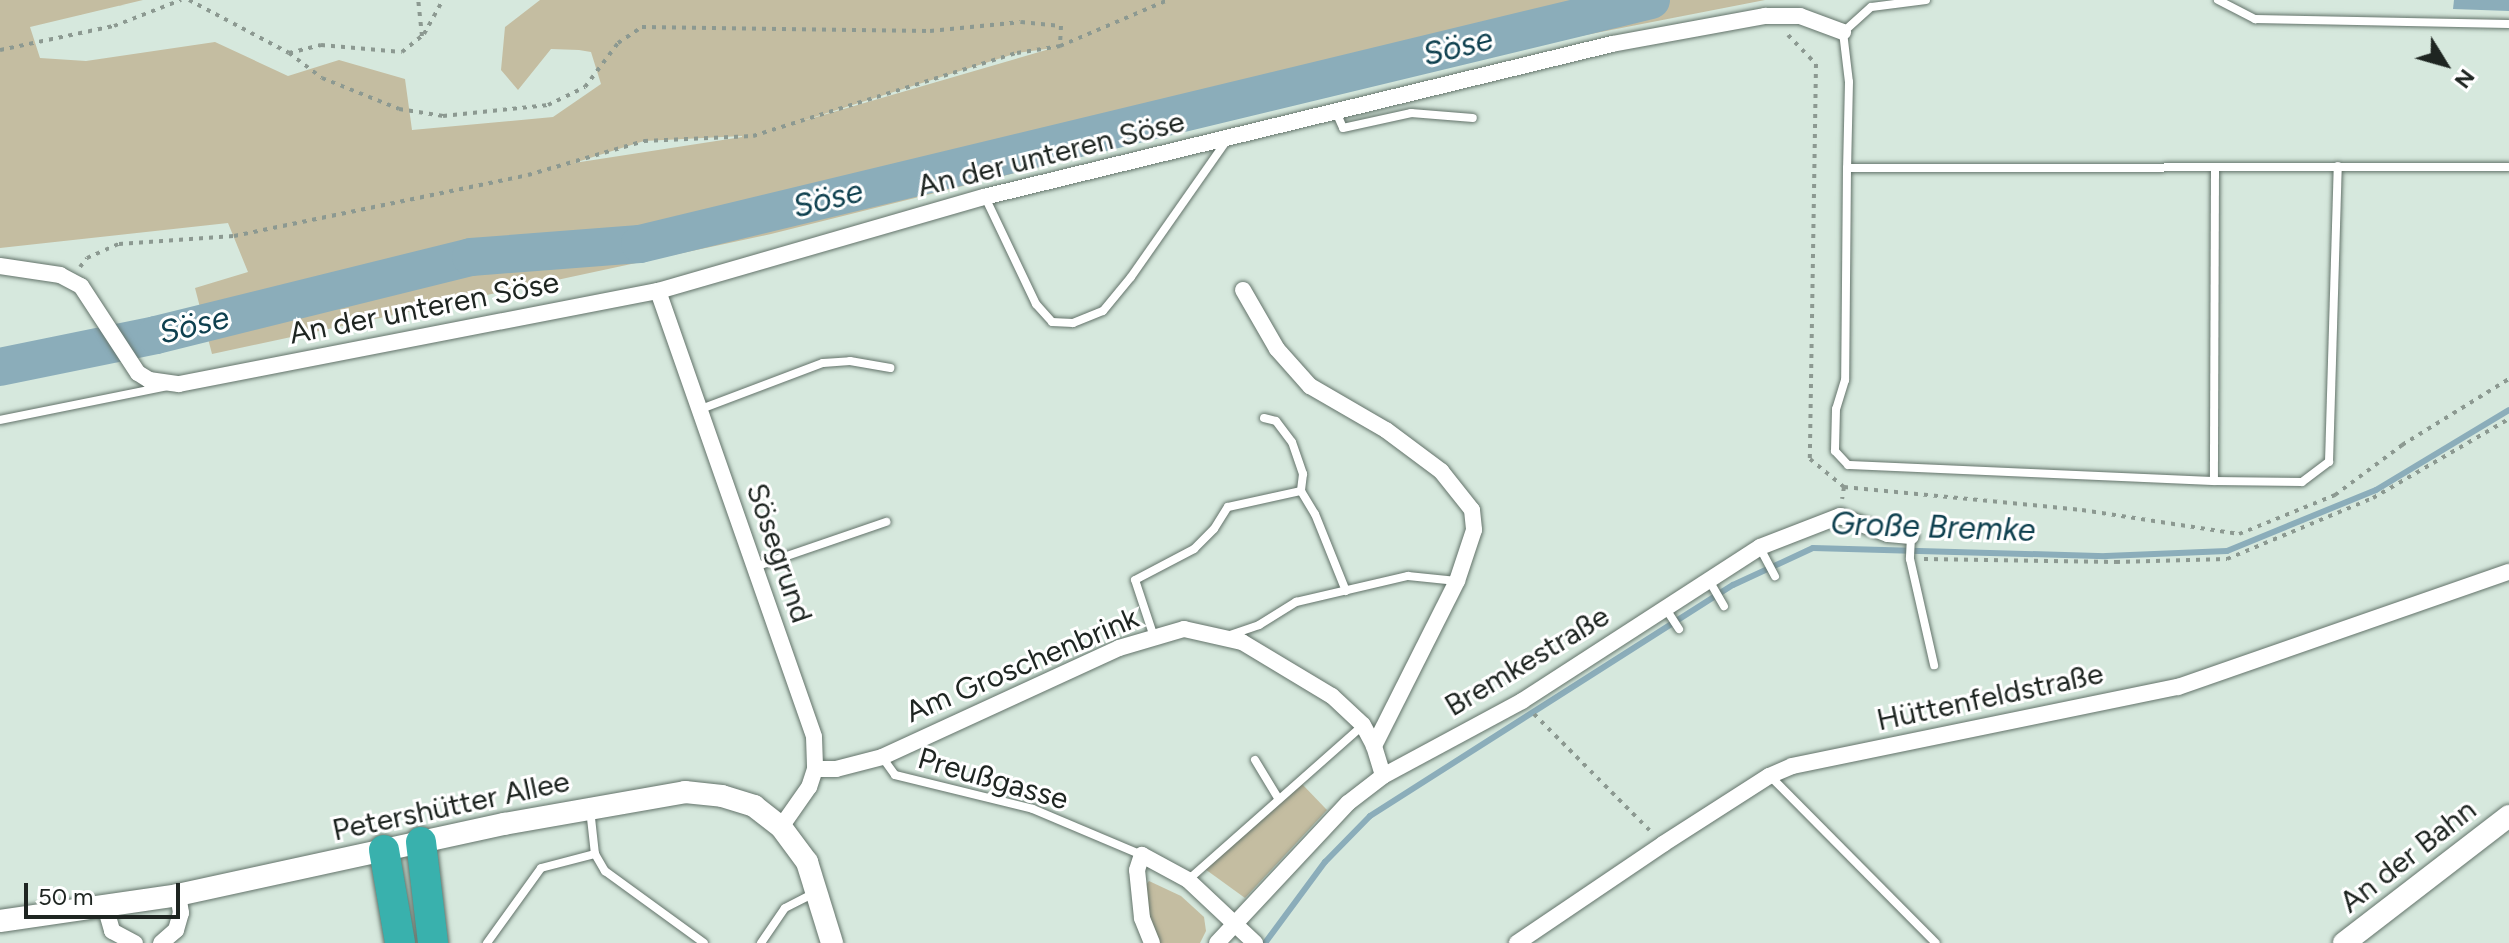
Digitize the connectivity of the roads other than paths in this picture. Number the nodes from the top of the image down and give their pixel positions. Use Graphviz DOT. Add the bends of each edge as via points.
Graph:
graph roads {
  1 [pos="1926,0"];
  2 [pos="2218,0"];
  3 [pos="2509,24"];
  4 [pos="1843,32"];
  5 [pos="1336,112"];
  6 [pos="1473,118"];
  7 [pos="1228,138"];
  8 [pos="2338,166"];
  9 [pos="2509,167"];
  10 [pos="1847,168"];
  11 [pos="2215,170"];
  12 [pos="984,197"];
  13 [pos="0,266"];
  14 [pos="1243,290"];
  15 [pos="658,291"];
  16 [pos="890,368"];
  17 [pos="179,384"];
  18 [pos="701,409"];
  19 [pos="1264,418"];
  20 [pos="0,420"];
  21 [pos="2214,481"];
  22 [pos="1301,491"];
  23 [pos="886,522"];
  24 [pos="1911,536"];
  25 [pos="1763,553"];
  26 [pos="754,567"];
  27 [pos="2509,572"];
  28 [pos="1775,576"];
  29 [pos="1457,581"];
  30 [pos="1712,586"];
  31 [pos="1346,591"];
  32 [pos="1724,606"];
  33 [pos="1670,614"];
  34 [pos="1679,629"];
  35 [pos="1154,637"];
  36 [pos="1225,637"];
  37 [pos="1934,665"];
  38 [pos="1363,725"];
  39 [pos="1374,746"];
  40 [pos="882,757"];
  41 [pos="1255,760"];
  42 [pos="815,769"];
  43 [pos="1383,776"];
  44 [pos="1769,776"];
  45 [pos="1278,798"];
  46 [pos="590,808"];
  47 [pos="2509,816"];
  48 [pos="781,827"];
  49 [pos="421,842"];
  50 [pos="384,850"];
  51 [pos="595,854"];
  52 [pos="1142,855"];
  53 [pos="1188,880"];
  54 [pos="817,892"];
  55 [pos="178,895"];
  56 [pos="105,906"];
  57 [pos="0,921"];
  58 [pos="1236,925"];
  59 [pos="1253,941"];
  60 [pos="135,943"];
  61 [pos="161,943"];
  62 [pos="400,943"];
  63 [pos="433,943"];
  64 [pos="487,943"];
  65 [pos="704,943"];
  66 [pos="761,943"];
  67 [pos="832,943"];
  68 [pos="1152,943"];
  69 [pos="1217,943"];
  70 [pos="1517,943"];
  71 [pos="1936,943"];
  72 [pos="2344,943"];
  1 -- 4 [label="lane" via="1871,7"];
  2 -- 3 [label="lane" via="2255,19"];
  4 -- 5 [label="street, An der unteren Söse" via="1800,16 1765,16 1612,44"];
  4 -- 10 [label="lane" via="1849,82"];
  5 -- 6 [label="lane" via="1343,128 1411,113"];
  5 -- 7 [label="street, An der unteren Söse"];
  7 -- 12 [label="street, An der unteren Söse"];
  7 -- 12 [label="lane" via="1103,311 1073,323 1052,322 1036,304"];
  8 -- 9 [label="lane"];
  8 -- 11 [label="lane"];
  8 -- 21 [label="lane" via="2329,462 2302,482"];
  10 -- 11 [label="lane"];
  10 -- 21 [label="lane" via="1845,380 1836,409 1835,451 1848,465"];
  11 -- 21 [label="lane"];
  12 -- 15 [label="street, An der unteren Söse"];
  13 -- 17 [label="street, An der unteren Söse" via="69,280 91,298 126,358 149,380"];
  14 -- 29 [label="street" via="1277,349 1310,386 1386,430 1461,492 1472,510 1474,530"];
  15 -- 17 [label="street, An der unteren Söse"];
  15 -- 18 [label="street, Sösegrund"];
  16 -- 18 [label="lane" via="850,361 823,363"];
  17 -- 20 [label="lane, An der unteren Söse"];
  18 -- 26 [label="street, Sösegrund"];
  19 -- 22 [label="lane" via="1276,421 1292,442 1303,474"];
  22 -- 31 [label="lane"];
  22 -- 35 [label="lane" via="1228,507 1194,549 1135,580"];
  23 -- 26 [label="lane"];
  24 -- 25 [label="street, Bremkestraße" via="1888,534 1840,516"];
  24 -- 37 [label="lane" via="1910,559"];
  25 -- 28 [label="lane"];
  25 -- 30 [label="street, Bremkestraße"];
  26 -- 42 [label="street, Sösegrund" via="814,737"];
  27 -- 44 [label="street, Hüttenfeldstraße" via="2178,687 1792,766"];
  29 -- 31 [label="lane" via="1408,576"];
  29 -- 39 [label="street"];
  30 -- 32 [label="lane"];
  30 -- 33 [label="street, Bremkestraße"];
  31 -- 36 [label="lane" via="1296,602 1259,625"];
  33 -- 34 [label="lane"];
  33 -- 43 [label="street, Bremkestraße"];
  35 -- 36 [label="street, Am Groschenbrink" via="1184,629"];
  35 -- 40 [label="street, Am Groschenbrink" via="1119,648"];
  36 -- 38 [label="street, Am Groschenbrink" via="1299,673"];
  38 -- 39 [label="street, Am Groschenbrink"];
  38 -- 45 [label="lane"];
  39 -- 43 [label="street, Am Groschenbrink"];
  40 -- 42 [label="street, Am Groschenbrink"];
  40 -- 52 [label="lane, Preußgasse" via="895,775 1033,809"];
  41 -- 45 [label="lane"];
  42 -- 48 [label="street"];
  43 -- 58 [label="street, Bremkestraße" via="1348,803"];
  44 -- 70 [label="street, Hüttenfeldstraße"];
  44 -- 71 [label="lane"];
  45 -- 53 [label="lane"];
  46 -- 48 [label="street, Petershütter Allee" via="685,792 754,806"];
  46 -- 49 [label="street, Petershütter Allee"];
  46 -- 51 [label="lane"];
  47 -- 72 [label="street, An der Bahn"];
  48 -- 54 [label="street, Petershütter Allee" via="807,862"];
  49 -- 50 [label="street, Petershütter Allee"];
  49 -- 63 [label="highway"];
  50 -- 55 [label="street, Petershütter Allee"];
  50 -- 62 [label="highway"];
  51 -- 64 [label="lane" via="541,868"];
  51 -- 65 [label="lane" via="605,871"];
  52 -- 53 [label="street"];
  52 -- 68 [label="street" via="1137,870 1142,918"];
  53 -- 58 [label="street"];
  54 -- 66 [label="lane" via="785,908"];
  54 -- 67 [label="street, Petershütter Allee"];
  55 -- 56 [label="street, Petershütter Allee"];
  55 -- 61 [label="street" via="179,922"];
  56 -- 57 [label="street, Petershütter Allee"];
  56 -- 60 [label="street" via="112,931"];
  58 -- 59 [label="street"];
  58 -- 69 [label="street, Bremkestraße"];
}
